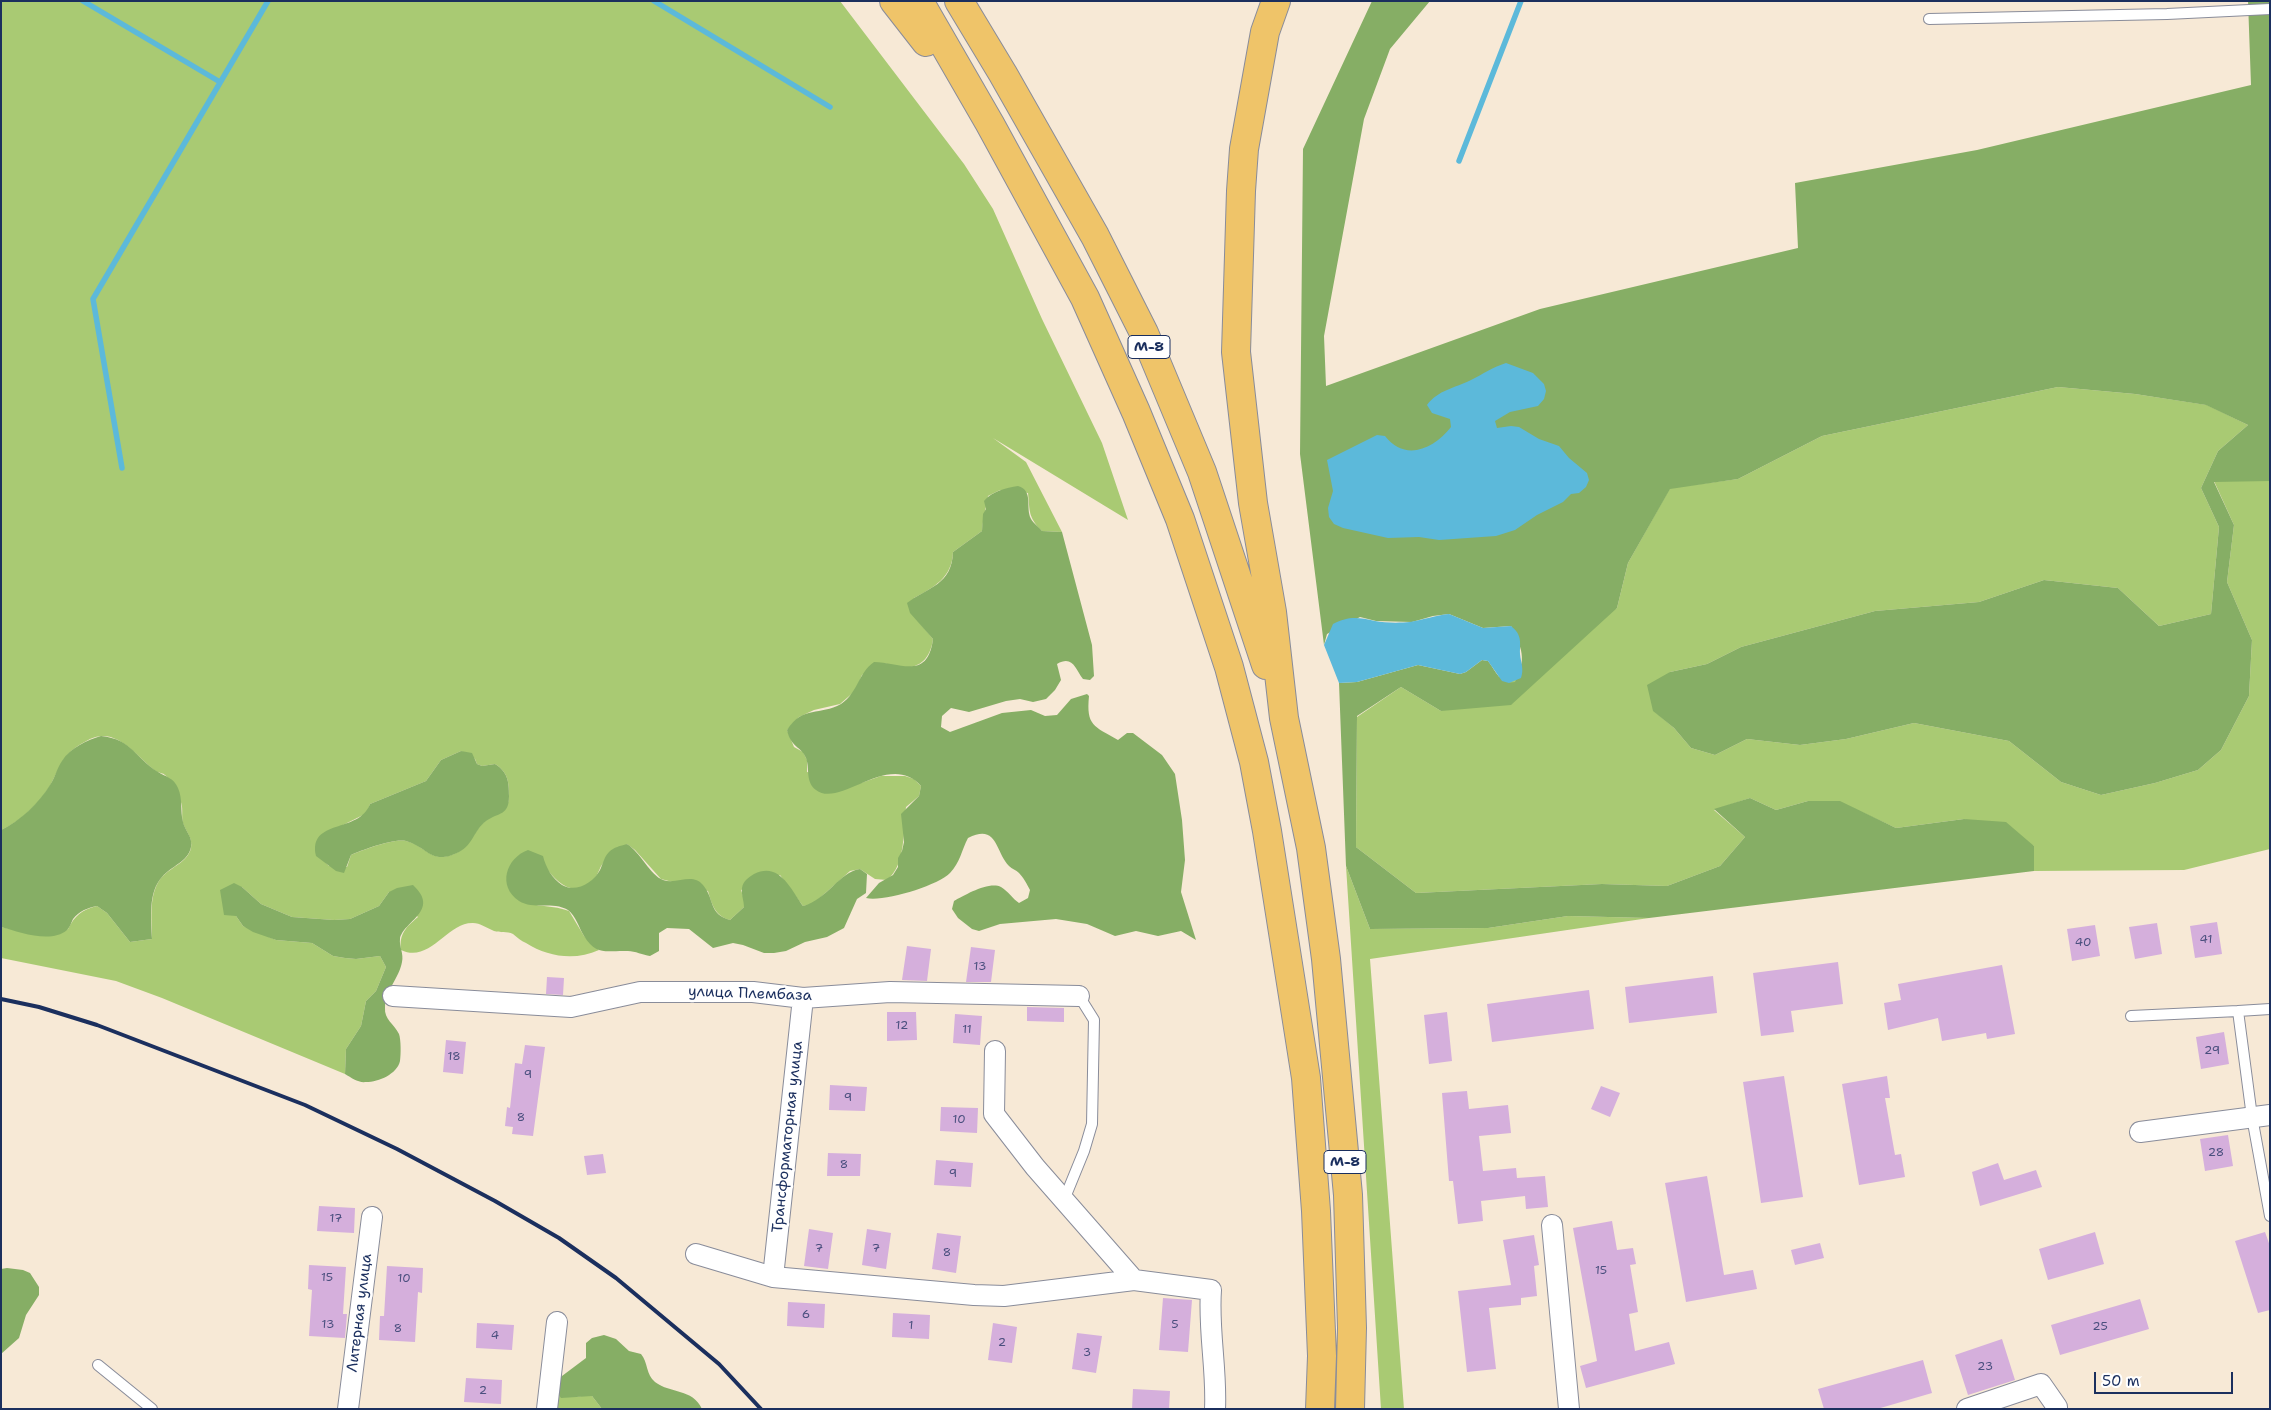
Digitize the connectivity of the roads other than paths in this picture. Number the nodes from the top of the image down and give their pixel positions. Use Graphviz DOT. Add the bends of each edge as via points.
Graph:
graph roads {
  1 [pos="894,1"];
  2 [pos="919,1"];
  3 [pos="959,1"];
  4 [pos="1276,1"];
  5 [pos="2270,9"];
  6 [pos="1929,19"];
  7 [pos="990,124"];
  8 [pos="1284,718"];
  9 [pos="393,996"];
  10 [pos="1079,996"];
  11 [pos="803,998"];
  12 [pos="2270,1009"];
  13 [pos="2238,1011"];
  14 [pos="2131,1016"];
  15 [pos="995,1051"];
  16 [pos="2261,1116"];
  17 [pos="2140,1132"];
  18 [pos="1064,1200"];
  19 [pos="2270,1216"];
  20 [pos="372,1217"];
  21 [pos="1552,1225"];
  22 [pos="696,1254"];
  23 [pos="773,1277"];
  24 [pos="1134,1280"];
  25 [pos="557,1322"];
  26 [pos="98,1364"];
  27 [pos="2057,1407"];
  28 [pos="152,1409"];
  29 [pos="348,1409"];
  30 [pos="547,1409"];
  31 [pos="1215,1409"];
  32 [pos="1320,1409"];
  33 [pos="1350,1409"];
  34 [pos="1568,1409"];
  35 [pos="1967,1409"];
  1 -- 7 [label="main road, М-8"];
  2 -- 7 [label="main road, М-8"];
  3 -- 8 [label="main road, М-8" via="1095,236 1144,333 1202,472"];
  4 -- 8 [label="main road" via="1265,32 1244,149 1236,352 1253,503 1272,612"];
  5 -- 6 [label="lane"];
  7 -- 32 [label="main road, М-8" via="1085,298 1136,412 1180,519 1229,667 1254,762 1306,1078 1316,1210 1322,1356"];
  8 -- 33 [label="main road, М-8" via="1311,848 1326,959 1348,1194 1352,1328"];
  9 -- 11 [label="street, улица Плембаза" via="571,1007 640,992 753,992"];
  10 -- 11 [label="street, улица Плембаза" via="890,992"];
  10 -- 18 [label="lane" via="1094,1020 1092,1124"];
  11 -- 23 [label="street, Трансформаторная улица"];
  12 -- 13 [label="lane"];
  13 -- 14 [label="lane"];
  13 -- 16 [label="lane"];
  15 -- 18 [label="street" via="994,1114"];
  16 -- 17 [label="street"];
  16 -- 19 [label="lane"];
  18 -- 24 [label="street"];
  20 -- 29 [label="street, Литерная улица"];
  21 -- 34 [label="street"];
  22 -- 23 [label="street"];
  23 -- 24 [label="street" via="1004,1296"];
  24 -- 31 [label="street" via="1211,1290 1217,1380"];
  25 -- 30 [label="street"];
  26 -- 28 [label="lane"];
  27 -- 35 [label="street" via="2041,1384"];
}
